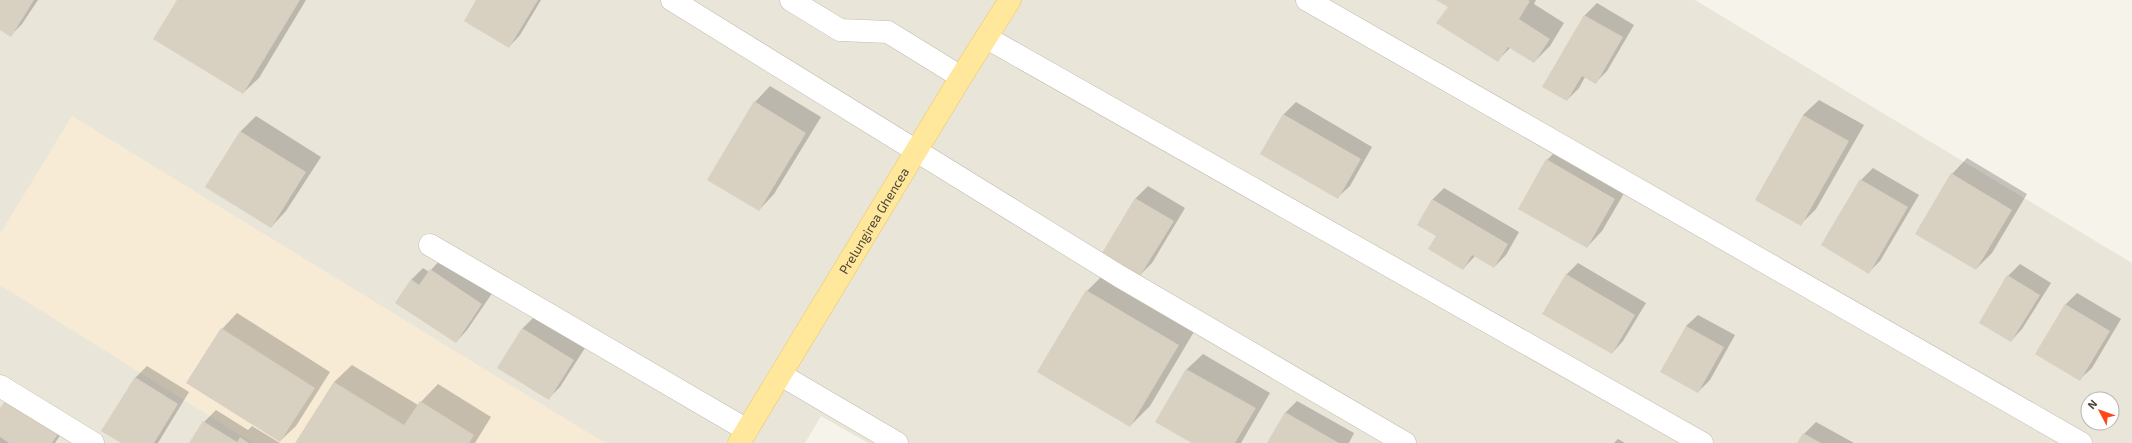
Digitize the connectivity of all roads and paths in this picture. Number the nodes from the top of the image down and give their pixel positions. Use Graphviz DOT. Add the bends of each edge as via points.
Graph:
graph roads {
  1 [pos="672,0"];
  2 [pos="791,0"];
  3 [pos="1010,0"];
  4 [pos="1307,0"];
  5 [pos="986,38"];
  6 [pos="961,77"];
  7 [pos="918,151"];
  8 [pos="430,245"];
  9 [pos="781,375"];
  10 [pos="0,386"];
  11 [pos="743,437"];
  12 [pos="93,443"];
  13 [pos="897,443"];
  14 [pos="1404,443"];
  15 [pos="1702,443"];
  16 [pos="2081,443"];
  1 -- 7 [label="street"];
  2 -- 6 [label="street" via="840,30 888,32"];
  3 -- 5 [label="main road, Prelungirea Ghencea"];
  4 -- 16 [label="street"];
  5 -- 6 [label="main road, Prelungirea Ghencea"];
  5 -- 15 [label="street"];
  6 -- 7 [label="main road, Prelungirea Ghencea"];
  7 -- 9 [label="main road, Prelungirea Ghencea"];
  7 -- 14 [label="street" via="1118,276"];
  8 -- 11 [label="street"];
  9 -- 11 [label="main road, Prelungirea Ghencea"];
  9 -- 13 [label="street"];
  10 -- 12 [label="street"];
}
